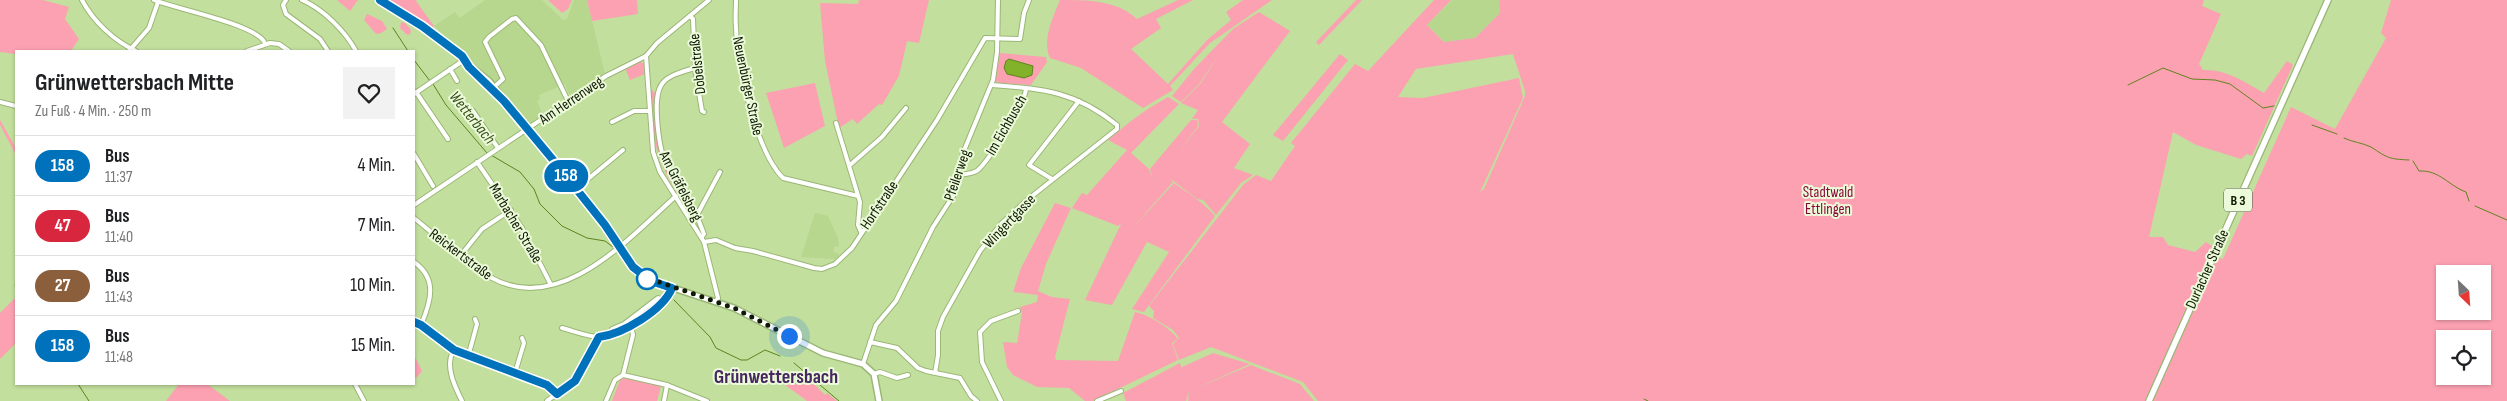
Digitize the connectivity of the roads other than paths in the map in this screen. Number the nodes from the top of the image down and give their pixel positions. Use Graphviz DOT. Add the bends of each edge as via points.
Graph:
graph roads {
  1 [pos="82,0"];
  2 [pos="286,0"];
  3 [pos="302,0"];
  4 [pos="380,0"];
  5 [pos="709,0"];
  6 [pos="736,0"];
  7 [pos="998,0"];
  8 [pos="1029,0"];
  9 [pos="2328,0"];
  10 [pos="156,1"];
  11 [pos="690,16"];
  12 [pos="998,37"];
  13 [pos="268,43"];
  14 [pos="130,50"];
  15 [pos="250,50"];
  16 [pos="288,50"];
  17 [pos="327,50"];
  18 [pos="355,50"];
  19 [pos="646,56"];
  20 [pos="465,61"];
  21 [pos="695,68"];
  22 [pos="450,69"];
  23 [pos="457,81"];
  24 [pos="992,85"];
  25 [pos="491,87"];
  26 [pos="1026,88"];
  27 [pos="415,93"];
  28 [pos="568,101"];
  29 [pos="1079,101"];
  30 [pos="0,102"];
  31 [pos="15,106"];
  32 [pos="906,108"];
  33 [pos="473,111"];
  34 [pos="649,111"];
  35 [pos="704,112"];
  36 [pos="612,122"];
  37 [pos="836,122"];
  38 [pos="528,129"];
  39 [pos="448,139"];
  40 [pos="498,148"];
  41 [pos="623,150"];
  42 [pos="415,156"];
  43 [pos="477,162"];
  44 [pos="850,165"];
  45 [pos="720,172"];
  46 [pos="959,175"];
  47 [pos="1052,179"];
  48 [pos="433,186"];
  49 [pos="576,189"];
  50 [pos="676,196"];
  51 [pos="858,196"];
  52 [pos="415,204"];
  53 [pos="511,210"];
  54 [pos="697,215"];
  55 [pos="415,219"];
  56 [pos="861,232"];
  57 [pos="703,239"];
  58 [pos="620,246"];
  59 [pos="461,255"];
  60 [pos="415,263"];
  61 [pos="551,285"];
  62 [pos="672,288"];
  63 [pos="663,301"];
  64 [pos="716,302"];
  65 [pos="1018,311"];
  66 [pos="475,319"];
  67 [pos="415,322"];
  68 [pos="421,325"];
  69 [pos="632,326"];
  70 [pos="562,328"];
  71 [pos="612,329"];
  72 [pos="599,337"];
  73 [pos="522,338"];
  74 [pos="870,342"];
  75 [pos="454,350"];
  76 [pos="468,357"];
  77 [pos="863,364"];
  78 [pos="515,372"];
  79 [pos="935,373"];
  80 [pos="623,374"];
  81 [pos="874,374"];
  82 [pos="908,375"];
  83 [pos="356,385"];
  84 [pos="667,385"];
  85 [pos="1121,391"];
  86 [pos="557,394"];
  87 [pos="364,401"];
  88 [pos="462,401"];
  89 [pos="548,401"];
  90 [pos="606,401"];
  91 [pos="664,401"];
  92 [pos="707,401"];
  93 [pos="879,401"];
  94 [pos="977,401"];
  95 [pos="1000,401"];
  96 [pos="1097,401"];
  97 [pos="2149,401"];
  1 -- 14 [label="street" via="92,17"];
  2 -- 17 [label="street" via="283,8 291,19 320,40"];
  3 -- 18 [label="street" via="336,26"];
  4 -- 20 [label="main road" via="425,28"];
  5 -- 11 [label="street"];
  6 -- 51 [label="street, Neuenbürger Straße" via="736,29 750,108 768,158 783,178"];
  7 -- 12 [label="street, Pfeilerweg"];
  8 -- 12 [label="street" via="1020,39"];
  9 -- 97 [label="main road, Durlacher Straße / B 3"];
  10 -- 13 [label="street" via="238,26"];
  10 -- 14 [label="street" via="149,28"];
  11 -- 19 [label="street"];
  11 -- 21 [label="street, Dobelstraße" via="693,19"];
  12 -- 24 [label="street, Pfeilerweg"];
  12 -- 56 [label="street, Horfstraße" via="986,38 932,127"];
  13 -- 15 [label="street"];
  13 -- 16 [label="street" via="279,44"];
  19 -- 28 [label="street, Am Herrenweg" via="619,68"];
  19 -- 34 [label="street"];
  20 -- 22 [label="street"];
  20 -- 25 [label="main road"];
  21 -- 35 [label="street, Dobelstraße"];
  21 -- 54 [label="street, Am Gräfelsberg" via="669,77 658,89 656,99 662,154"];
  22 -- 23 [label="street"];
  22 -- 27 [label="street"];
  24 -- 26 [label="street"];
  24 -- 46 [label="street, Pfeilerweg" via="963,153"];
  25 -- 28 [label="street" via="503,79 485,42 516,18 541,45"];
  25 -- 38 [label="main road"];
  26 -- 29 [label="street" via="1041,89"];
  26 -- 46 [label="street, Im Eichbusch" via="1015,116 980,168"];
  27 -- 39 [label="street"];
  28 -- 38 [label="street, Am Herrenweg"];
  29 -- 47 [label="street" via="1029,165"];
  29 -- 47 [label="street, Wingertgasse" via="1104,114 1117,127"];
  30 -- 31 [label="street"];
  32 -- 44 [label="street" via="882,137"];
  33 -- 40 [label="street"];
  34 -- 36 [label="street" via="634,111"];
  34 -- 50 [label="street" via="653,152 660,172"];
  37 -- 44 [label="street"];
  38 -- 40 [label="street, Am Herrenweg"];
  38 -- 49 [label="main road"];
  40 -- 43 [label="street, Am Herrenweg"];
  41 -- 49 [label="street"];
  42 -- 48 [label="street"];
  43 -- 52 [label="street, Am Herrenweg"];
  43 -- 53 [label="street, Marbacher Straße"];
  44 -- 51 [label="street"];
  45 -- 54 [label="street"];
  46 -- 74 [label="street, Pfeilerweg" via="953,196 933,227 896,301 876,324"];
  47 -- 79 [label="street, Wingertgasse" via="1001,224 974,261 938,331"];
  49 -- 58 [label="main road"];
  50 -- 57 [label="street"];
  50 -- 58 [label="street, Reickertstraße"];
  51 -- 56 [label="street"];
  53 -- 59 [label="street" via="482,229"];
  53 -- 61 [label="street, Marbacher Straße"];
  54 -- 57 [label="street, Am Gräfelsberg"];
  55 -- 59 [label="street, Reickertstraße"];
  56 -- 57 [label="street, Horfstraße" via="847,253 835,264 822,269"];
  57 -- 64 [label="street, Am Gräfelsberg" via="718,298"];
  58 -- 61 [label="street, Reickertstraße" via="578,276"];
  58 -- 62 [label="main road" via="643,276"];
  59 -- 61 [label="street, Reickertstraße" via="500,282 529,287"];
  60 -- 68 [label="street" via="429,278 428,306"];
  62 -- 63 [label="street"];
  62 -- 64 [label="main road"];
  63 -- 69 [label="street"];
  63 -- 71 [label="street" via="658,298 624,324"];
  64 -- 77 [label="main road" via="823,353"];
  65 -- 95 [label="street" via="990,321 980,332 985,370"];
  66 -- 76 [label="street" via="477,324"];
  67 -- 68 [label="street"];
  68 -- 75 [label="street"];
  69 -- 72 [label="street"];
  69 -- 80 [label="street"];
  70 -- 72 [label="street"];
  72 -- 86 [label="street" via="575,381"];
  73 -- 78 [label="street" via="524,343"];
  74 -- 77 [label="street, Pfeilerweg"];
  74 -- 79 [label="street" via="897,348 918,368"];
  75 -- 76 [label="street"];
  75 -- 88 [label="street" via="451,371"];
  76 -- 78 [label="street"];
  77 -- 81 [label="main road"];
  78 -- 86 [label="street" via="547,385"];
  79 -- 94 [label="street" via="960,378"];
  80 -- 84 [label="street"];
  80 -- 90 [label="street" via="615,380"];
  81 -- 82 [label="street" via="880,372 897,378"];
  81 -- 93 [label="main road"];
  83 -- 87 [label="street"];
  84 -- 91 [label="street"];
  84 -- 92 [label="street"];
  85 -- 96 [label="street"];
  86 -- 89 [label="street"];
}
